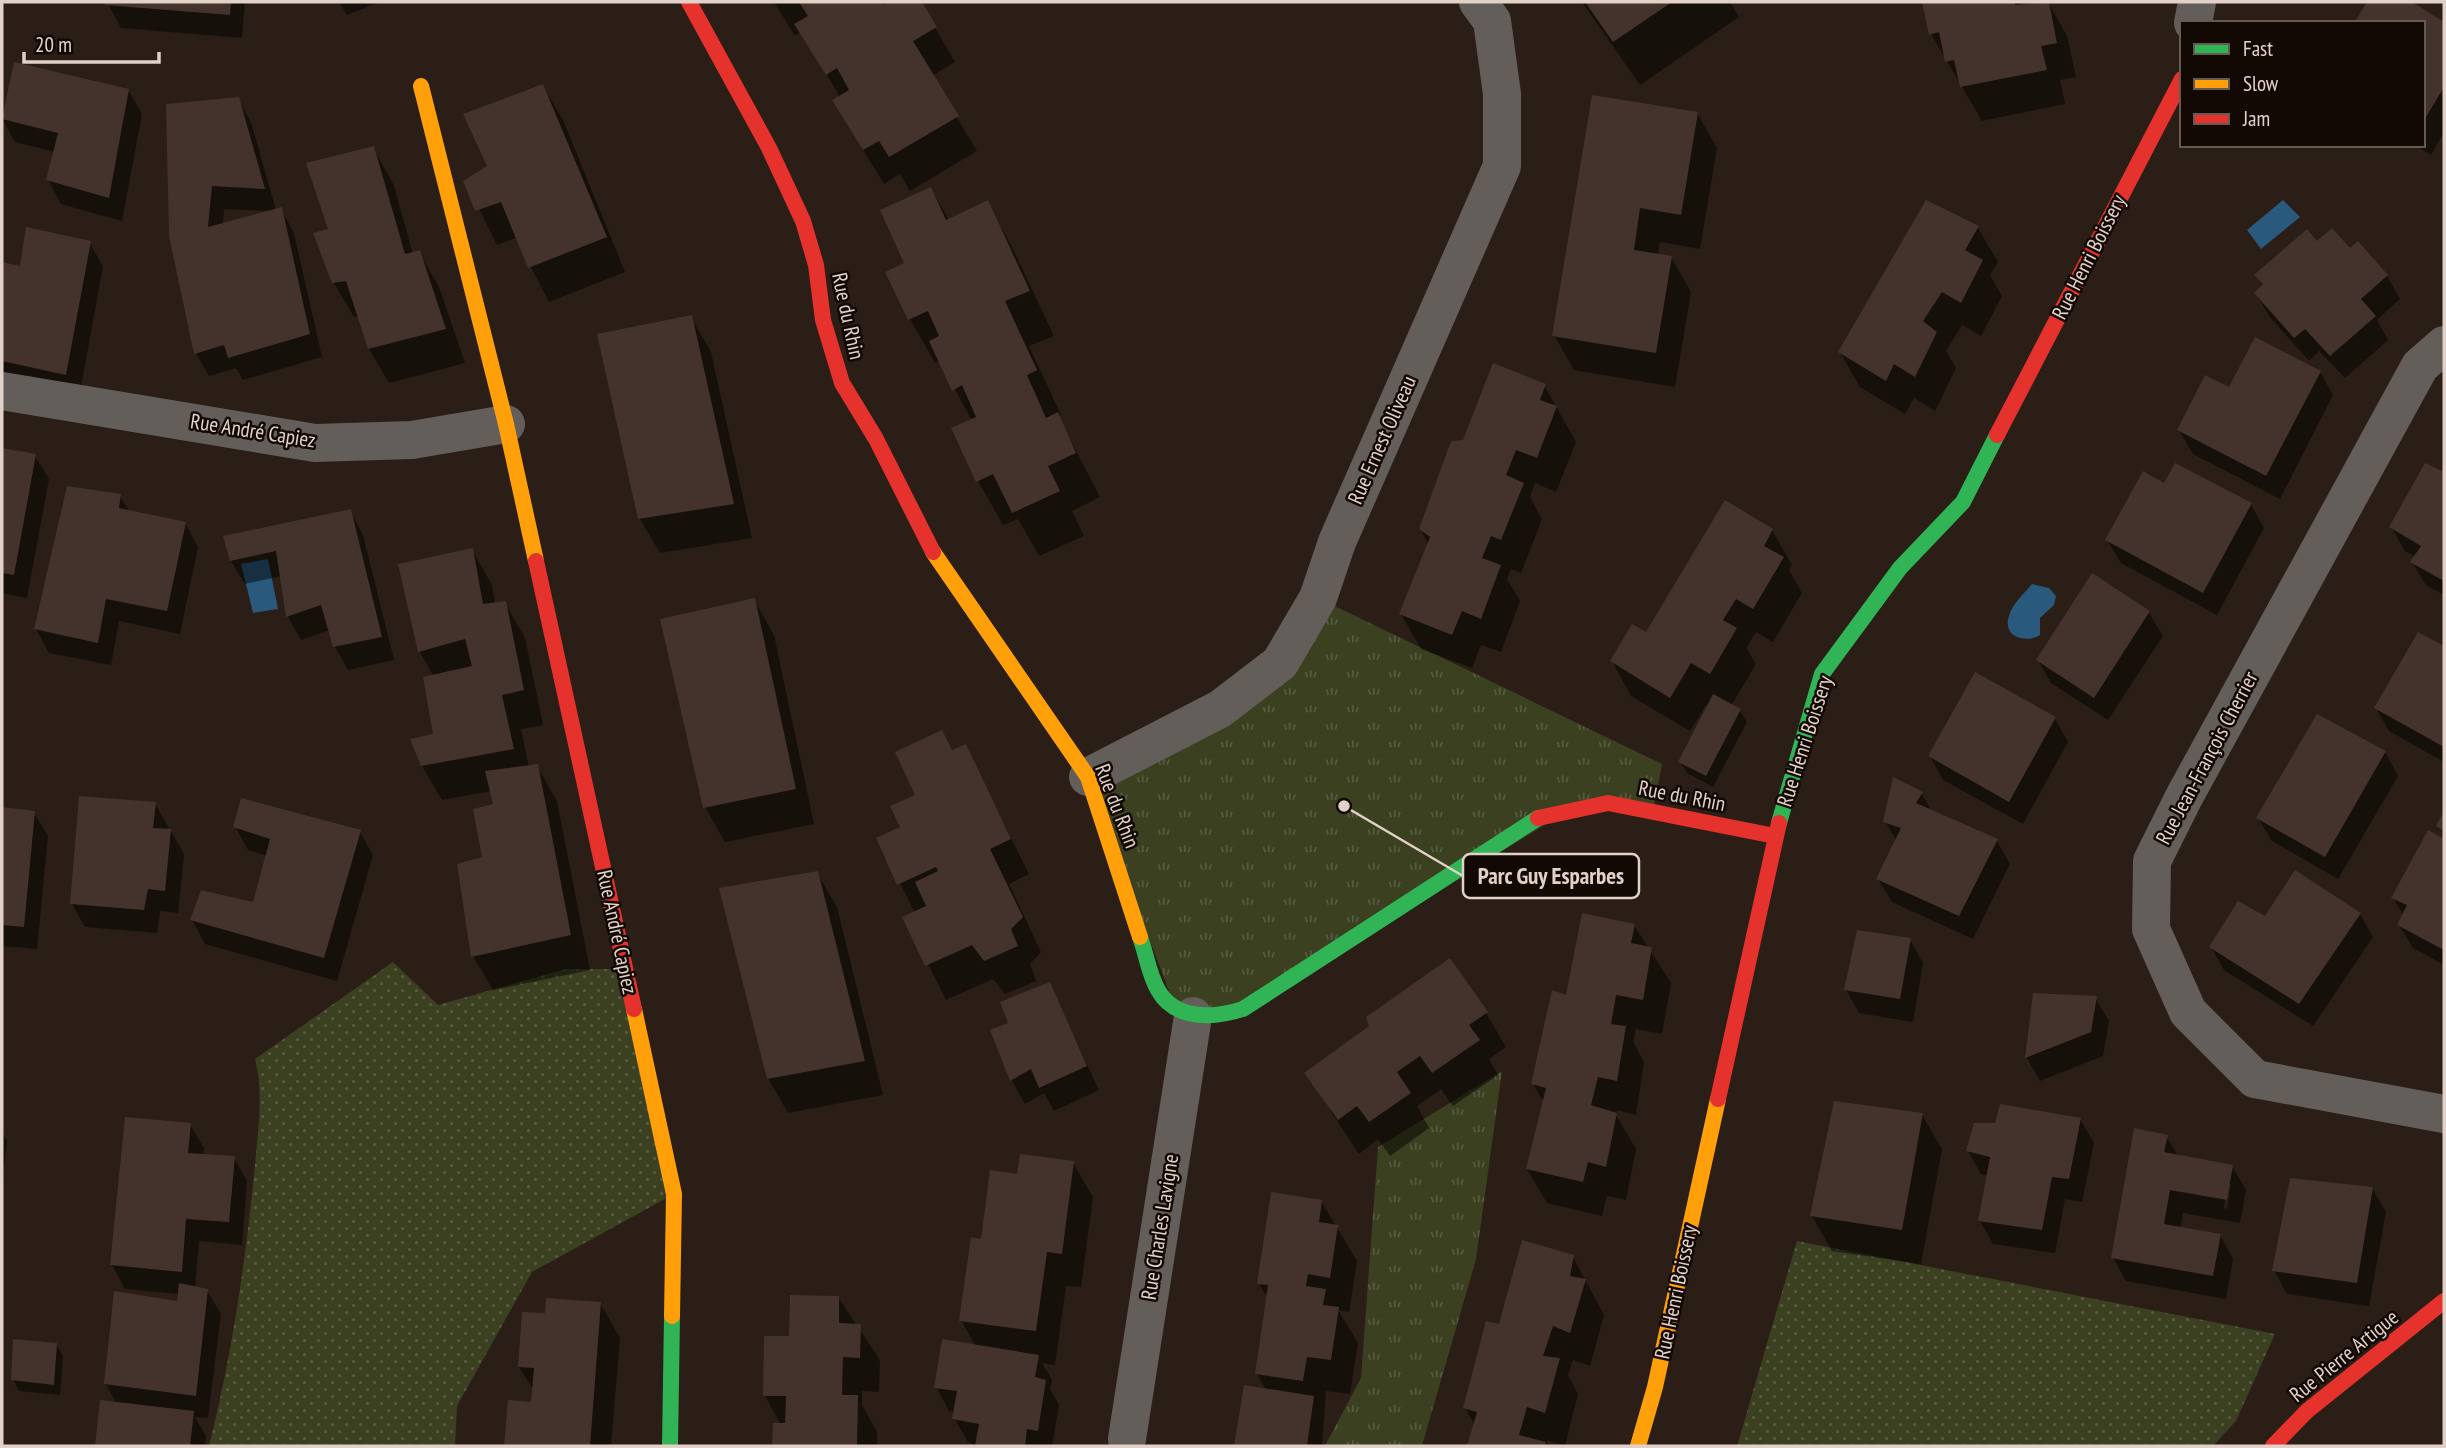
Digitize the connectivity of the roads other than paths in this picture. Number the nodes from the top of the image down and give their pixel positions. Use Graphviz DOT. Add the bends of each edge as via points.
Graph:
graph roads {
  1 [pos="688,2"];
  2 [pos="1478,2"];
  3 [pos="2197,2"];
  4 [pos="2193,21"];
  5 [pos="2180,83"];
  6 [pos="421,86"];
  7 [pos="2444,345"];
  8 [pos="2,391"];
  9 [pos="506,424"];
  10 [pos="1088,777"];
  11 [pos="1775,836"];
  12 [pos="1193,1016"];
  13 [pos="2444,1114"];
  14 [pos="2444,1301"];
  15 [pos="1127,1439"];
  16 [pos="670,1446"];
  17 [pos="1638,1446"];
  18 [pos="2273,1446"];
  1 -- 10 [label="street, Rue du Rhin" via="769,148 803,221 816,265 823,320 842,383 876,439 929,547"];
  2 -- 10 [label="street, Rue Ernest Oliveau" via="1492,22 1502,94 1502,166 1337,542 1318,598 1280,663 1220,709"];
  3 -- 4 [label="street"];
  5 -- 11 [label="street, Rue Henri Boissery" via="1964,502 1900,568 1822,674"];
  6 -- 9 [label="street, Rue André Capiez"];
  7 -- 13 [label="street, Rue Jean-François Cherrier" via="2420,366 2184,797 2152,861 2151,929 2188,1012 2255,1079"];
  8 -- 9 [label="street, Rue André Capiez" via="316,443 412,440"];
  9 -- 16 [label="street, Rue André Capiez" via="674,1194"];
  10 -- 12 [label="street, Rue du Rhin" via="1158,990 1175,1007"];
  11 -- 12 [label="street, Rue du Rhin" via="1608,803 1538,818 1243,1009 1219,1017"];
  11 -- 17 [label="street, Rue Henri Boissery" via="1655,1387"];
  12 -- 15 [label="street, Rue Charles Lavigne"];
  14 -- 18 [label="street, Rue Pierre Artigue" via="2307,1411"];
}
